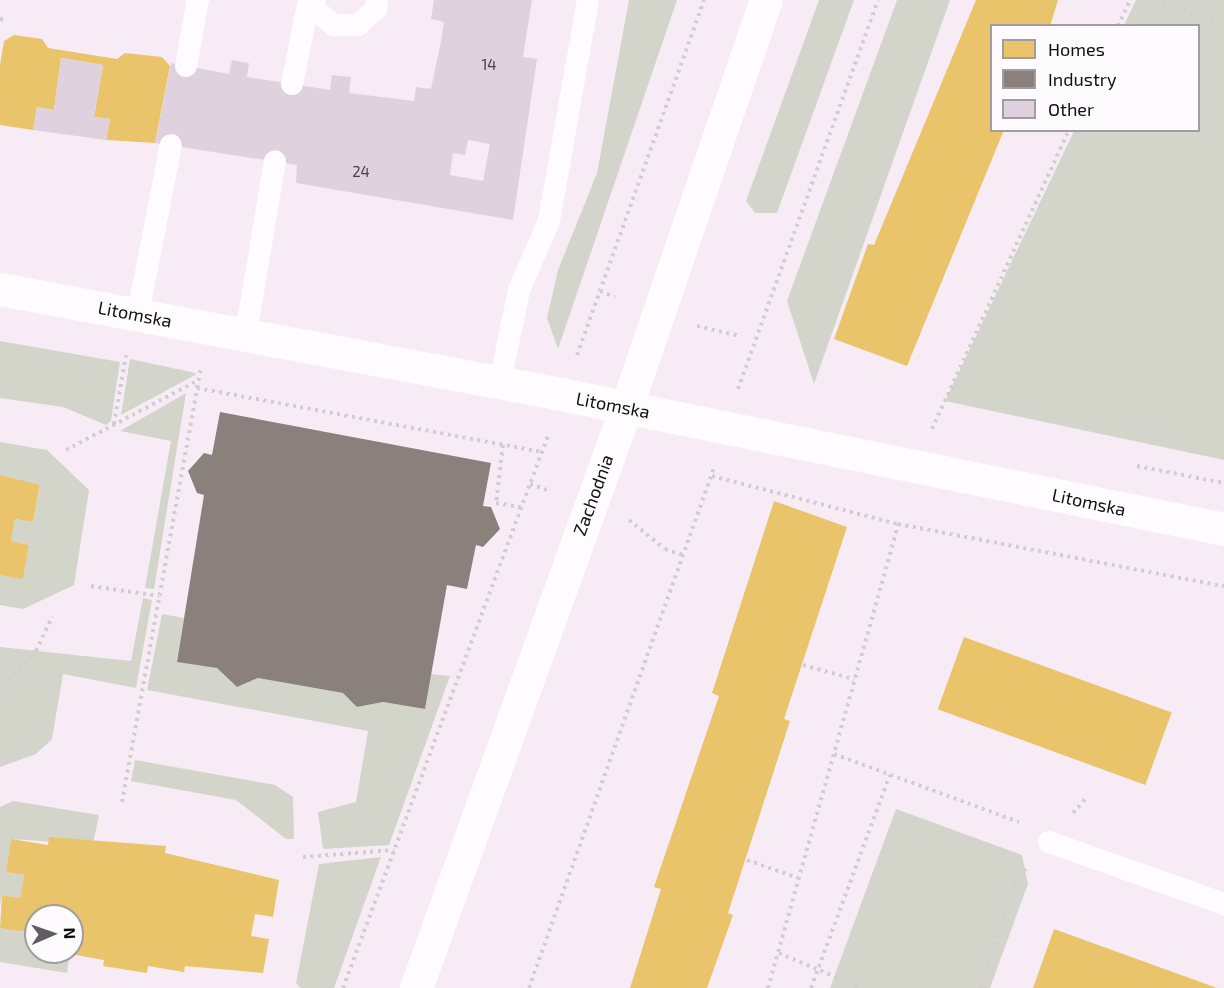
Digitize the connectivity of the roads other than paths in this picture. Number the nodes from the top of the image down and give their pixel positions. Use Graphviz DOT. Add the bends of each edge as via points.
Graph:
graph roads {
  1 [pos="198,0"];
  2 [pos="309,0"];
  3 [pos="314,0"];
  4 [pos="377,0"];
  5 [pos="588,0"];
  6 [pos="766,0"];
  7 [pos="186,66"];
  8 [pos="292,84"];
  9 [pos="171,145"];
  10 [pos="275,161"];
  11 [pos="0,289"];
  12 [pos="136,314"];
  13 [pos="246,334"];
  14 [pos="500,382"];
  15 [pos="626,408"];
  16 [pos="1224,530"];
  17 [pos="1049,842"];
  18 [pos="1224,904"];
  19 [pos="416,988"];
  1 -- 7 [label="lane"];
  2 -- 8 [label="lane"];
  3 -- 4 [label="lane" via="315,10 334,25 358,25 376,9"];
  5 -- 14 [label="lane" via="549,221 519,290"];
  6 -- 15 [label="street, Zachodnia"];
  9 -- 12 [label="lane"];
  10 -- 13 [label="lane"];
  11 -- 12 [label="street, Litomska"];
  12 -- 13 [label="street, Litomska"];
  13 -- 14 [label="street, Litomska"];
  14 -- 15 [label="street, Litomska"];
  15 -- 16 [label="street, Litomska"];
  15 -- 19 [label="street, Zachodnia"];
  17 -- 18 [label="lane"];
}
